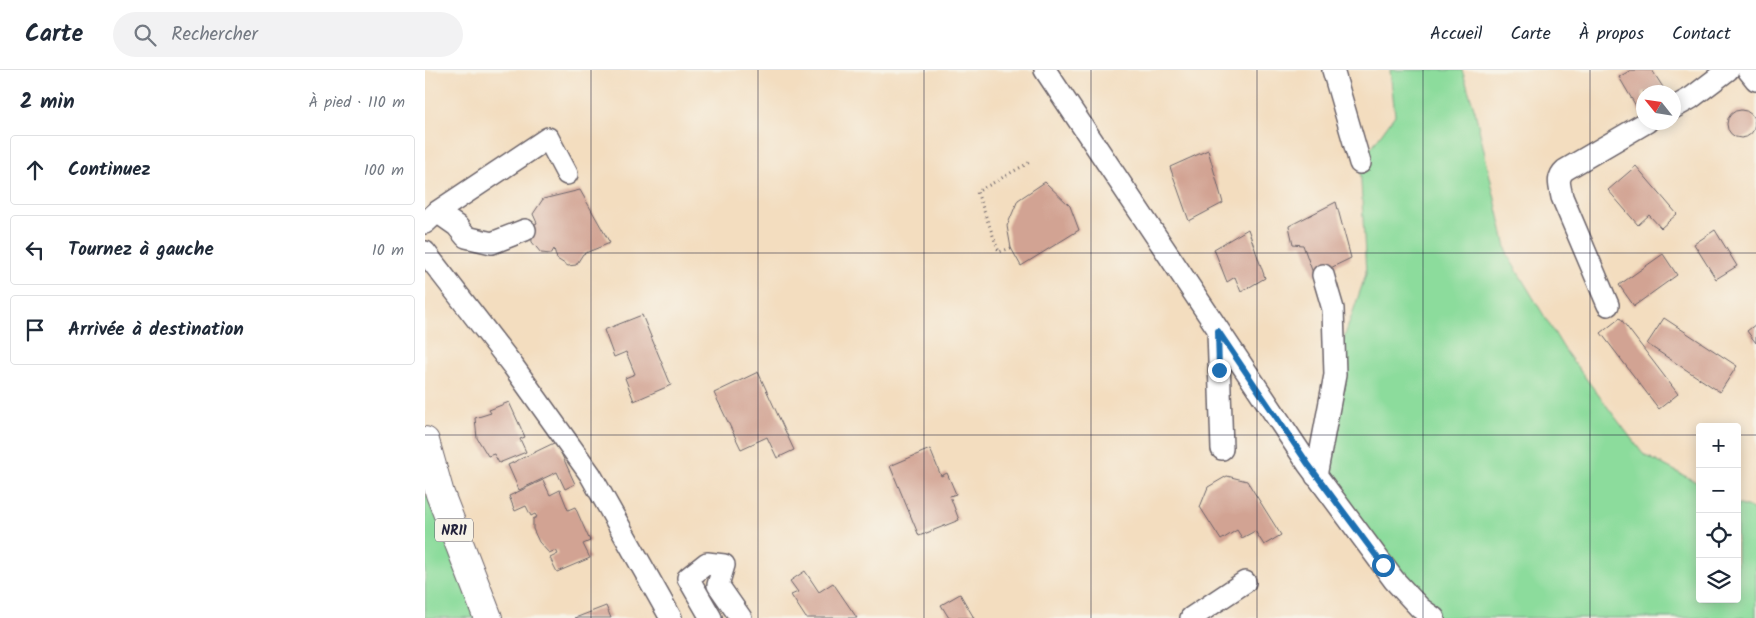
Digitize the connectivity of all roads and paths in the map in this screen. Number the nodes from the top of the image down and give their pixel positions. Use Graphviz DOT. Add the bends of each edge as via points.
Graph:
graph roads {
  1 [pos="1045,70"];
  2 [pos="1333,70"];
  3 [pos="1728,70"];
  4 [pos="1748,70"];
  5 [pos="1756,80"];
  6 [pos="1681,104"];
  7 [pos="1636,128"];
  8 [pos="1030,162"];
  9 [pos="1360,163"];
  10 [pos="567,174"];
  11 [pos="431,218"];
  12 [pos="525,230"];
  13 [pos="1011,248"];
  14 [pos="425,252"];
  15 [pos="1323,275"];
  16 [pos="1608,305"];
  17 [pos="1218,331"];
  18 [pos="425,441"];
  19 [pos="1223,449"];
  20 [pos="1316,476"];
  21 [pos="433,486"];
  22 [pos="1245,582"];
  23 [pos="488,618"];
  24 [pos="671,618"];
  25 [pos="711,618"];
  26 [pos="741,618"];
  27 [pos="1191,618"];
  28 [pos="1434,618"];
  1 -- 17 [label="street"];
  2 -- 9 [label="street"];
  3 -- 6 [label="street"];
  4 -- 5 [label="street"];
  7 -- 16 [label="street" via="1559,174 1562,197"];
  8 -- 13 [label="path" via="977,192 999,252"];
  10 -- 11 [label="street" via="548,138"];
  11 -- 12 [label="street" via="457,226 466,237 492,243"];
  14 -- 24 [label="street" via="513,366 590,474"];
  15 -- 20 [label="street" via="1333,309 1335,375"];
  17 -- 19 [label="street"];
  17 -- 20 [label="street"];
  18 -- 21 [label="highway, NR11"];
  20 -- 28 [label="street" via="1394,580"];
  21 -- 23 [label="highway, NR11"];
  22 -- 27 [label="street"];
  25 -- 26 [label="street" via="688,578 707,563 724,565 719,585"];
}
